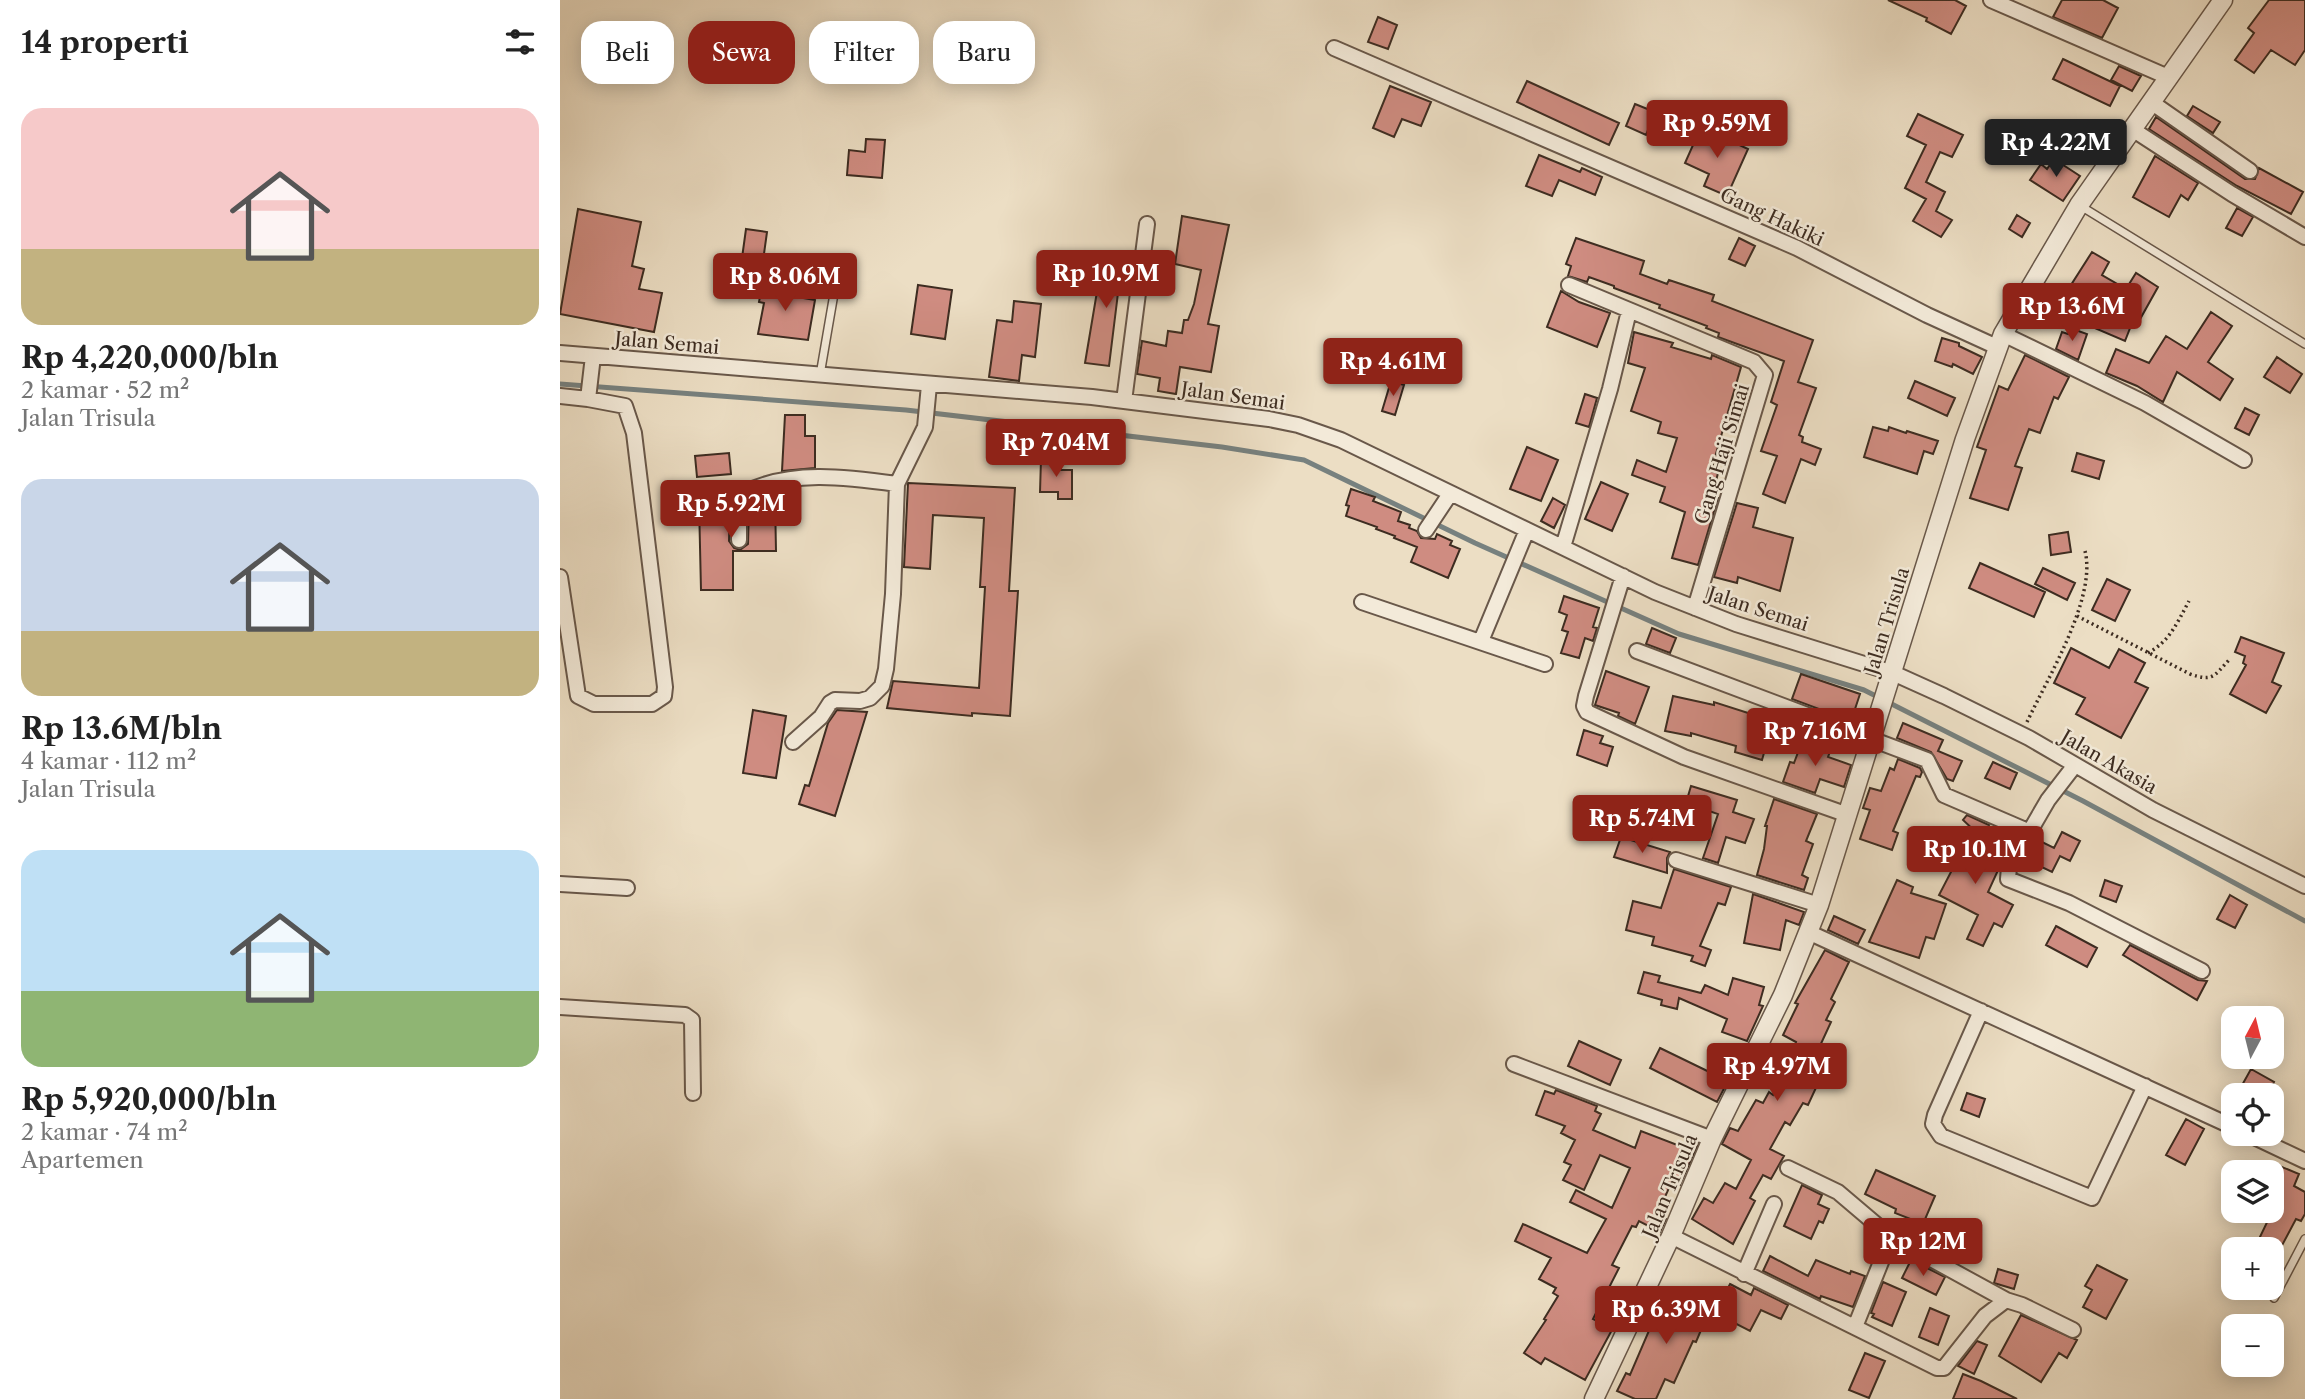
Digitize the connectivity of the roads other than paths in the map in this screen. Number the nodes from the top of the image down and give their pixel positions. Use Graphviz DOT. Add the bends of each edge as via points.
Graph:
graph roads {
  1 [pos="1991,0"];
  2 [pos="2223,0"];
  3 [pos="1334,48"];
  4 [pos="2168,77"];
  5 [pos="2151,102"];
  6 [pos="2132,129"];
  7 [pos="2250,170"];
  8 [pos="2079,205"];
  9 [pos="1147,224"];
  10 [pos="2305,237"];
  11 [pos="807,276"];
  12 [pos="1569,285"];
  13 [pos="1629,311"];
  14 [pos="2000,340"];
  15 [pos="2305,344"];
  16 [pos="560,353"];
  17 [pos="593,361"];
  18 [pos="820,376"];
  19 [pos="928,387"];
  20 [pos="589,394"];
  21 [pos="560,396"];
  22 [pos="1124,401"];
  23 [pos="2244,460"];
  24 [pos="897,484"];
  25 [pos="1448,499"];
  26 [pos="1426,530"];
  27 [pos="1527,530"];
  28 [pos="739,540"];
  29 [pos="1563,547"];
  30 [pos="560,577"];
  31 [pos="1621,582"];
  32 [pos="1362,602"];
  33 [pos="1695,608"];
  34 [pos="1481,641"];
  35 [pos="1637,651"];
  36 [pos="1545,664"];
  37 [pos="1891,677"];
  38 [pos="1872,738"];
  39 [pos="793,742"];
  40 [pos="2074,766"];
  41 [pos="1848,815"];
  42 [pos="2030,832"];
  43 [pos="1676,860"];
  44 [pos="560,884"];
  45 [pos="2305,886"];
  46 [pos="628,888"];
  47 [pos="1819,905"];
  48 [pos="1808,933"];
  49 [pos="2202,971"];
  50 [pos="560,1007"];
  51 [pos="1981,1011"];
  52 [pos="1514,1064"];
  53 [pos="2145,1086"];
  54 [pos="693,1093"];
  55 [pos="2221,1121"];
  56 [pos="1712,1139"];
  57 [pos="2273,1146"];
  58 [pos="2305,1161"];
  59 [pos="1788,1168"];
  60 [pos="1774,1204"];
  61 [pos="1671,1236"];
  62 [pos="1891,1237"];
  63 [pos="2305,1238"];
  64 [pos="1744,1274"];
  65 [pos="2284,1279"];
  66 [pos="2006,1300"];
  67 [pos="1855,1327"];
  68 [pos="2073,1330"];
  69 [pos="1594,1399"];
  1 -- 4 [label="street"];
  2 -- 4 [label="street, Jalan Trisula"];
  3 -- 14 [label="street, Gang Hakiki" via="1797,248 1927,315"];
  4 -- 5 [label="street, Jalan Trisula"];
  5 -- 6 [label="street, Jalan Trisula"];
  5 -- 7 [label="street"];
  6 -- 8 [label="street, Jalan Trisula"];
  6 -- 10 [label="street"];
  8 -- 14 [label="street, Jalan Trisula"];
  8 -- 15 [label="lane"];
  9 -- 22 [label="street"];
  11 -- 18 [label="lane" via="829,278 835,288"];
  12 -- 13 [label="street, Gang Haji Simai"];
  13 -- 29 [label="street"];
  13 -- 33 [label="street, Gang Haji Simai" via="1754,362 1765,375"];
  14 -- 23 [label="street, Gang Hakiki" via="2145,403"];
  14 -- 37 [label="street, Jalan Trisula"];
  16 -- 17 [label="street, Jalan Semai"];
  17 -- 18 [label="street, Jalan Semai"];
  17 -- 20 [label="street"];
  18 -- 19 [label="street, Jalan Semai"];
  19 -- 22 [label="street, Jalan Semai"];
  19 -- 24 [label="street" via="925,427"];
  20 -- 21 [label="street"];
  20 -- 30 [label="street" via="625,406 632,420 665,687 659,701 594,704 578,696"];
  22 -- 25 [label="street, Jalan Semai" via="1298,425 1341,440"];
  24 -- 28 [label="street" via="842,477 758,485 742,494"];
  24 -- 39 [label="street" via="893,594 882,687 870,698 830,703"];
  25 -- 26 [label="street"];
  25 -- 27 [label="street, Jalan Semai"];
  27 -- 29 [label="street, Jalan Semai"];
  27 -- 34 [label="street"];
  29 -- 31 [label="street, Jalan Semai"];
  31 -- 33 [label="street, Jalan Semai"];
  31 -- 41 [label="street" via="1586,696 1587,712 1684,757"];
  32 -- 34 [label="street"];
  33 -- 37 [label="street, Jalan Semai"];
  34 -- 36 [label="street"];
  35 -- 38 [label="street"];
  37 -- 38 [label="street, Jalan Trisula"];
  37 -- 40 [label="street, Jalan Akasia" via="2021,734"];
  38 -- 41 [label="street, Jalan Trisula"];
  38 -- 42 [label="street" via="1927,760 1944,794"];
  40 -- 42 [label="street"];
  40 -- 45 [label="street, Jalan Akasia"];
  41 -- 47 [label="street, Jalan Trisula"];
  42 -- 49 [label="street" via="2009,867 2008,879 2069,903"];
  43 -- 47 [label="street"];
  44 -- 46 [label="street"];
  47 -- 48 [label="street, Jalan Trisula"];
  48 -- 51 [label="street"];
  48 -- 56 [label="street, Jalan Trisula" via="1783,995"];
  50 -- 54 [label="street" via="685,1015 692,1020"];
  51 -- 53 [label="street"];
  51 -- 53 [label="street" via="1935,1115 1933,1124 1941,1136 2093,1198"];
  52 -- 56 [label="street"];
  53 -- 55 [label="street"];
  56 -- 61 [label="street, Jalan Trisula"];
  57 -- 58 [label="street"];
  59 -- 62 [label="street" via="1838,1192"];
  60 -- 64 [label="street"];
  61 -- 64 [label="street"];
  61 -- 69 [label="street, Jalan Trisula"];
  62 -- 66 [label="street"];
  62 -- 67 [label="street"];
  63 -- 65 [label="lane"];
  64 -- 67 [label="street"];
  66 -- 67 [label="street" via="1985,1316 1944,1368"];
  66 -- 68 [label="street"];
}
